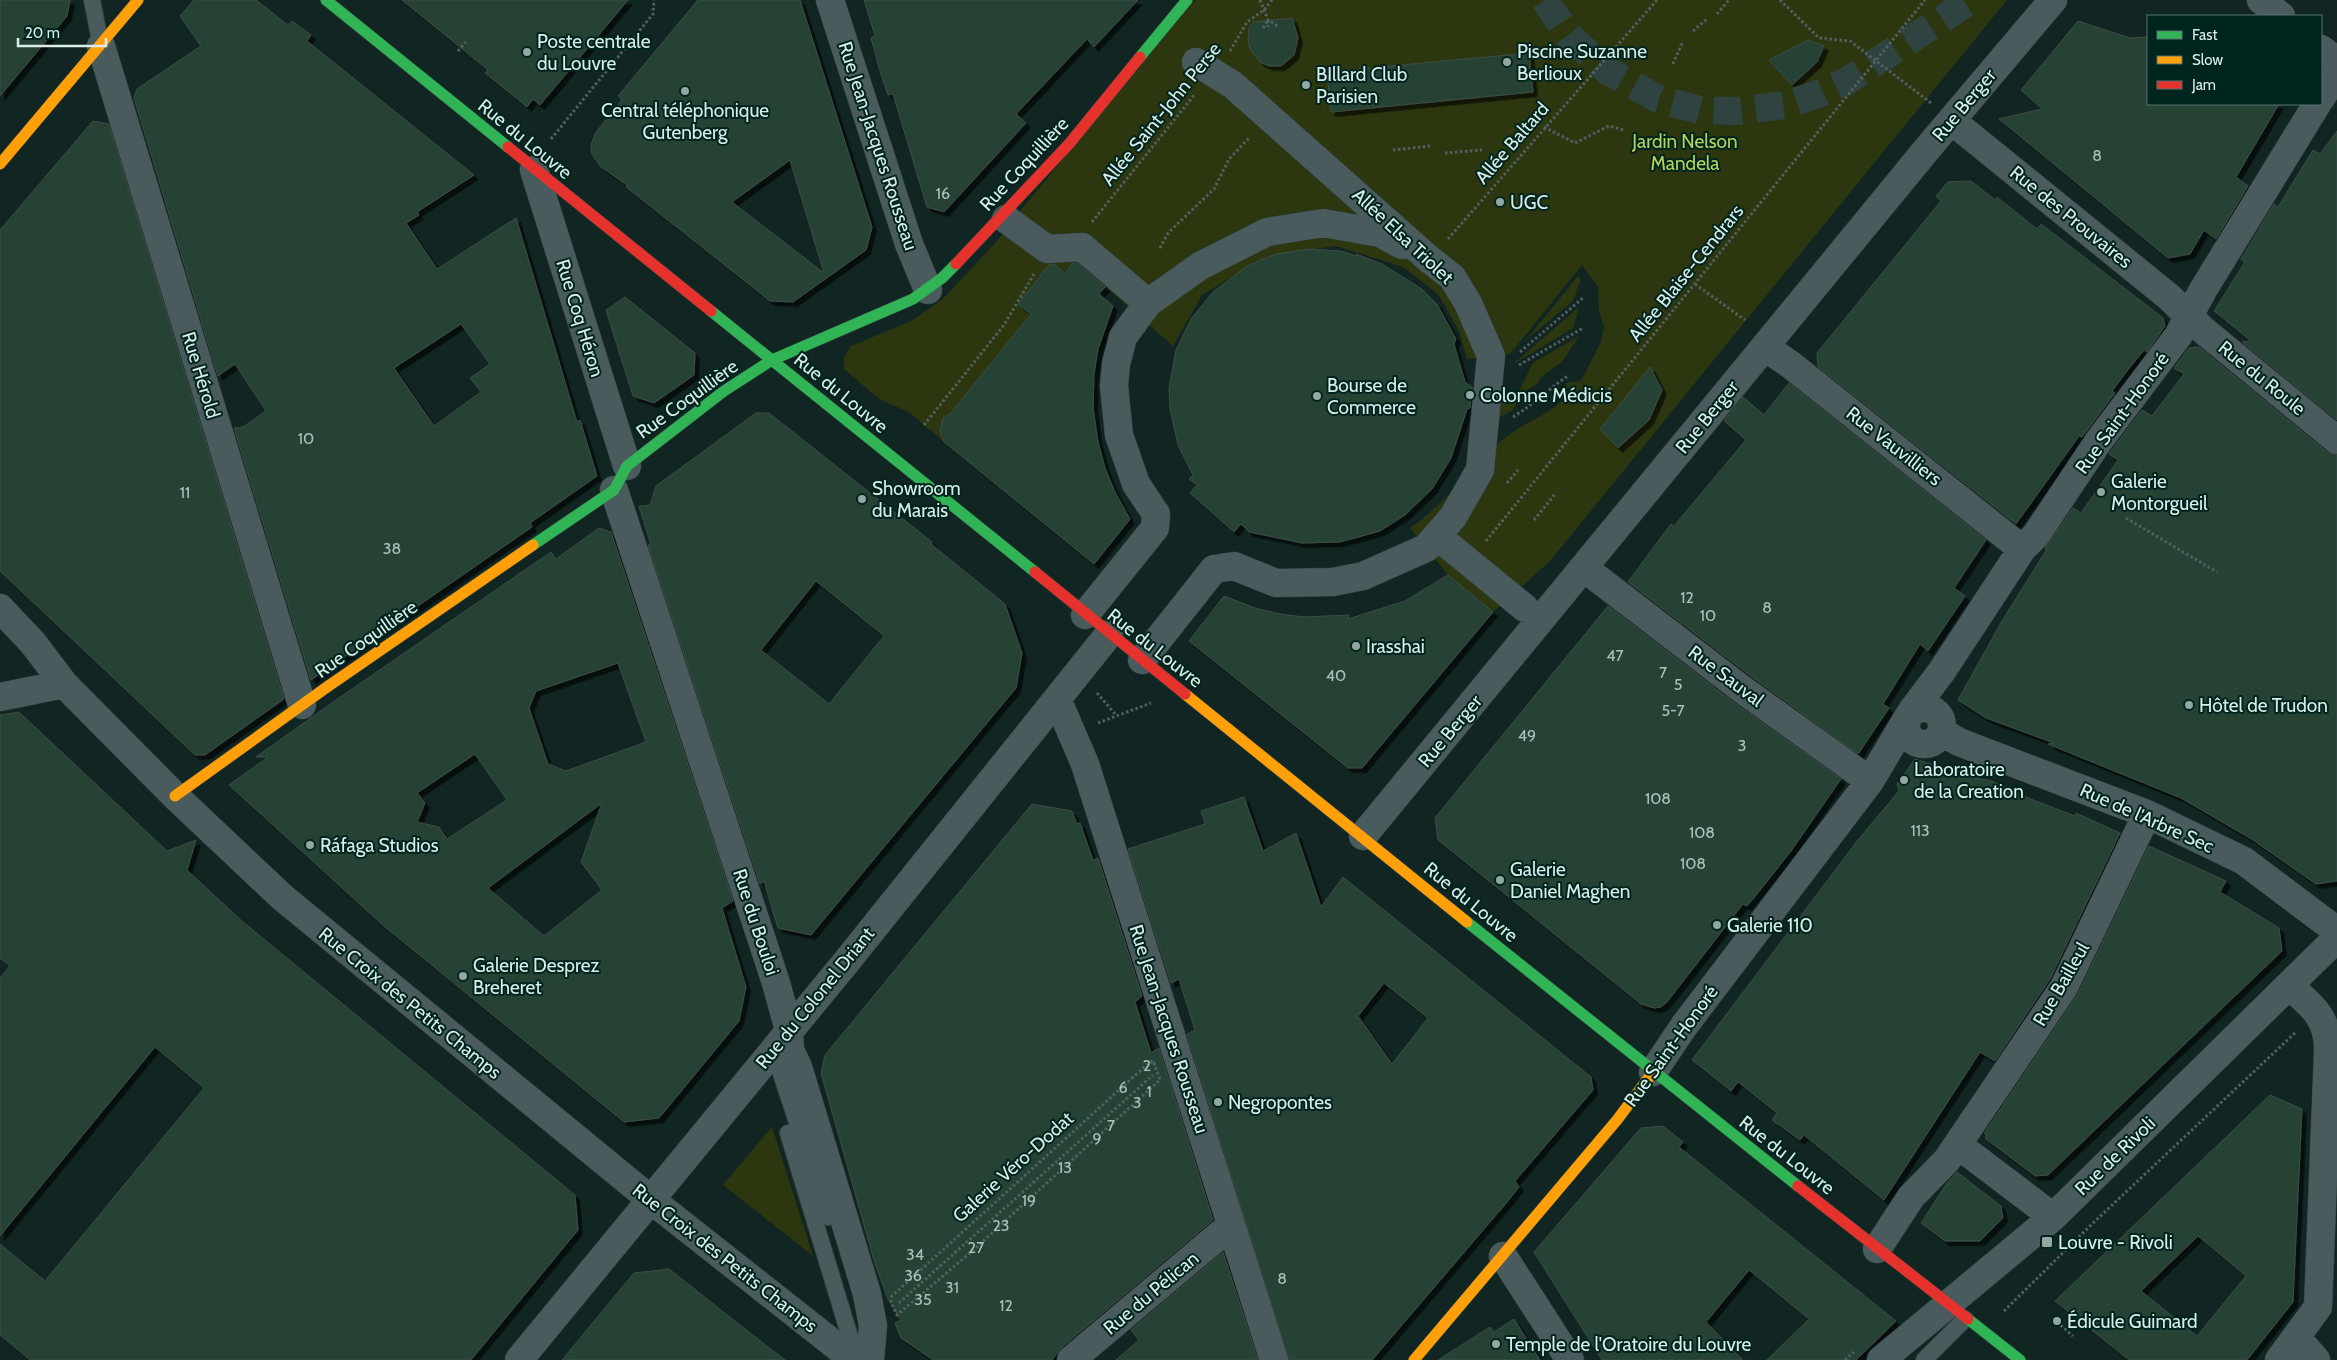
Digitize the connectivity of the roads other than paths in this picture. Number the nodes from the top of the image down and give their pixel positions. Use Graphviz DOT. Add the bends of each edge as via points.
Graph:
graph roads {
  1 [pos="92,0"];
  2 [pos="138,0"];
  3 [pos="326,0"];
  4 [pos="830,0"];
  5 [pos="1187,0"];
  6 [pos="2053,0"];
  7 [pos="2261,0"];
  8 [pos="2280,15"];
  9 [pos="101,46"];
  10 [pos="2322,49"];
  11 [pos="2337,61"];
  12 [pos="1205,68"];
  13 [pos="2337,72"];
  14 [pos="2322,96"];
  15 [pos="2316,105"];
  16 [pos="1942,113"];
  17 [pos="0,164"];
  18 [pos="534,170"];
  19 [pos="1006,219"];
  20 [pos="1430,260"];
  21 [pos="928,290"];
  22 [pos="1148,303"];
  23 [pos="2188,316"];
  24 [pos="1765,346"];
  25 [pos="772,360"];
  26 [pos="2337,440"];
  27 [pos="627,466"];
  28 [pos="614,490"];
  29 [pos="1432,542"];
  30 [pos="2022,549"];
  31 [pos="1584,568"];
  32 [pos="0,608"];
  33 [pos="1525,608"];
  34 [pos="1086,614"];
  35 [pos="1109,634"];
  36 [pos="1142,660"];
  37 [pos="64,684"];
  38 [pos="0,698"];
  39 [pos="1057,699"];
  40 [pos="302,705"];
  41 [pos="1910,715"];
  42 [pos="1870,781"];
  43 [pos="175,796"];
  44 [pos="2147,814"];
  45 [pos="1363,836"];
  46 [pos="2337,930"];
  47 [pos="2337,938"];
  48 [pos="2290,986"];
  49 [pos="781,1039"];
  50 [pos="1653,1072"];
  51 [pos="788,1134"];
  52 [pos="1956,1136"];
  53 [pos="650,1199"];
  54 [pos="828,1217"];
  55 [pos="2053,1217"];
  56 [pos="1230,1226"];
  57 [pos="1877,1248"];
  58 [pos="1503,1256"];
  59 [pos="1956,1311"];
  60 [pos="2297,1338"];
  61 [pos="519,1360"];
  62 [pos="856,1360"];
  63 [pos="870,1360"];
  64 [pos="1071,1360"];
  65 [pos="1274,1360"];
  66 [pos="1414,1360"];
  67 [pos="1570,1360"];
  68 [pos="1880,1360"];
  69 [pos="1924,1360"];
  70 [pos="2020,1360"];
  71 [pos="2279,1360"];
  72 [pos="2316,1360"];
  1 -- 9 [label="lane"];
  2 -- 9 [label="main road"];
  3 -- 18 [label="main road, Rue du Louvre"];
  4 -- 21 [label="street, Rue Jean-Jacques Rousseau" via="909,244"];
  5 -- 21 [label="main road, Rue Coquillière" via="1069,144"];
  6 -- 16 [label="street, Rue Berger"];
  7 -- 8 [label="street"];
  9 -- 17 [label="main road"];
  9 -- 40 [label="street, Rue Hérold"];
  10 -- 11 [label="street"];
  12 -- 20 [label="street, Allée Elsa Triolet" via="1233,85"];
  13 -- 14 [label="street"];
  15 -- 23 [label="street, Rue Saint-Honoré"];
  16 -- 23 [label="street, Rue des Prouvaires" via="2169,296"];
  16 -- 24 [label="street, Rue Berger"];
  18 -- 25 [label="main road, Rue du Louvre"];
  18 -- 27 [label="street, Rue Coq Héron"];
  19 -- 22 [label="street" via="1059,248 1082,247"];
  20 -- 22 [label="street" via="1380,233 1323,223 1267,232 1200,266"];
  20 -- 29 [label="street, Allée Elsa Triolet" via="1452,277 1468,303 1491,356 1480,470 1453,517"];
  21 -- 25 [label="main road, Rue Coquillière"];
  22 -- 34 [label="street" via="1123,337 1114,386 1118,436 1136,484 1156,514 1155,528"];
  23 -- 26 [label="street, Rue du Roule"];
  23 -- 30 [label="street, Rue Saint-Honoré" via="2178,336 2098,442 2036,535"];
  24 -- 30 [label="street, Rue Vauvilliers"];
  24 -- 31 [label="street, Rue Berger"];
  25 -- 27 [label="main road, Rue Coquillière"];
  25 -- 34 [label="main road, Rue du Louvre"];
  27 -- 28 [label="main road, Rue Coquillière"];
  28 -- 40 [label="main road, Rue Coquillière"];
  28 -- 49 [label="street, Rue du Bouloi" via="776,983"];
  29 -- 33 [label="street" via="1468,563"];
  29 -- 36 [label="street" via="1363,576 1332,582 1276,583 1234,566 1214,569"];
  30 -- 41 [label="street, Rue Saint-Honoré"];
  31 -- 42 [label="street, Rue Sauval" via="1743,690"];
  31 -- 45 [label="street, Rue Berger"];
  32 -- 37 [label="street, Rue Croix des Petits Champs" via="33,643"];
  34 -- 35 [label="main road, Rue du Louvre"];
  35 -- 36 [label="main road, Rue du Louvre"];
  35 -- 39 [label="street, Rue du Colonel Driant"];
  36 -- 45 [label="main road, Rue du Louvre"];
  37 -- 38 [label="street"];
  37 -- 43 [label="street, Rue Croix des Petits Champs"];
  39 -- 49 [label="street, Rue du Colonel Driant"];
  39 -- 56 [label="street, Rue Jean-Jacques Rousseau" via="1086,764"];
  40 -- 43 [label="main road, Rue Coquillière"];
  41 -- 42 [label="street, Rue Saint-Honoré"];
  41 -- 44 [label="street, Rue de l'Arbre Sec" via="1906,730 1920,744 1933,742 1942,732 1959,742"];
  42 -- 50 [label="street, Rue Saint-Honoré" via="1684,1026"];
  43 -- 53 [label="street, Rue Croix des Petits Champs" via="282,897"];
  44 -- 46 [label="street, Rue de l'Arbre Sec" via="2244,861"];
  44 -- 52 [label="street, Rue Bailleul" via="2064,986"];
  45 -- 50 [label="main road, Rue du Louvre"];
  47 -- 48 [label="street, Rue de Rivoli"];
  48 -- 55 [label="street, Rue de Rivoli"];
  48 -- 60 [label="street" via="2317,1011 2328,1034 2318,1307"];
  49 -- 53 [label="street, Rue du Colonel Driant"];
  49 -- 54 [label="lane"];
  49 -- 63 [label="street, Rue du Bouloi" via="798,1068 867,1294 872,1326"];
  50 -- 57 [label="main road, Rue du Louvre"];
  50 -- 58 [label="main road, Rue Saint-Honoré" via="1631,1103"];
  51 -- 62 [label="lane"];
  52 -- 55 [label="street"];
  52 -- 57 [label="street, Rue Bailleul" via="1947,1160 1912,1197"];
  53 -- 61 [label="street, Rue du Colonel Driant"];
  53 -- 62 [label="street, Rue Croix des Petits Champs"];
  55 -- 59 [label="street, Rue de Rivoli"];
  56 -- 64 [label="street, Rue du Pélican"];
  56 -- 65 [label="street, Rue Jean-Jacques Rousseau"];
  57 -- 59 [label="main road, Rue du Louvre"];
  58 -- 66 [label="main road, Rue Saint-Honoré"];
  58 -- 67 [label="street"];
  59 -- 68 [label="street, Rue de Rivoli"];
  59 -- 69 [label="lane, Rue de Rivoli"];
  59 -- 70 [label="main road, Rue du Louvre"];
  60 -- 71 [label="street"];
  60 -- 72 [label="street"];
}
